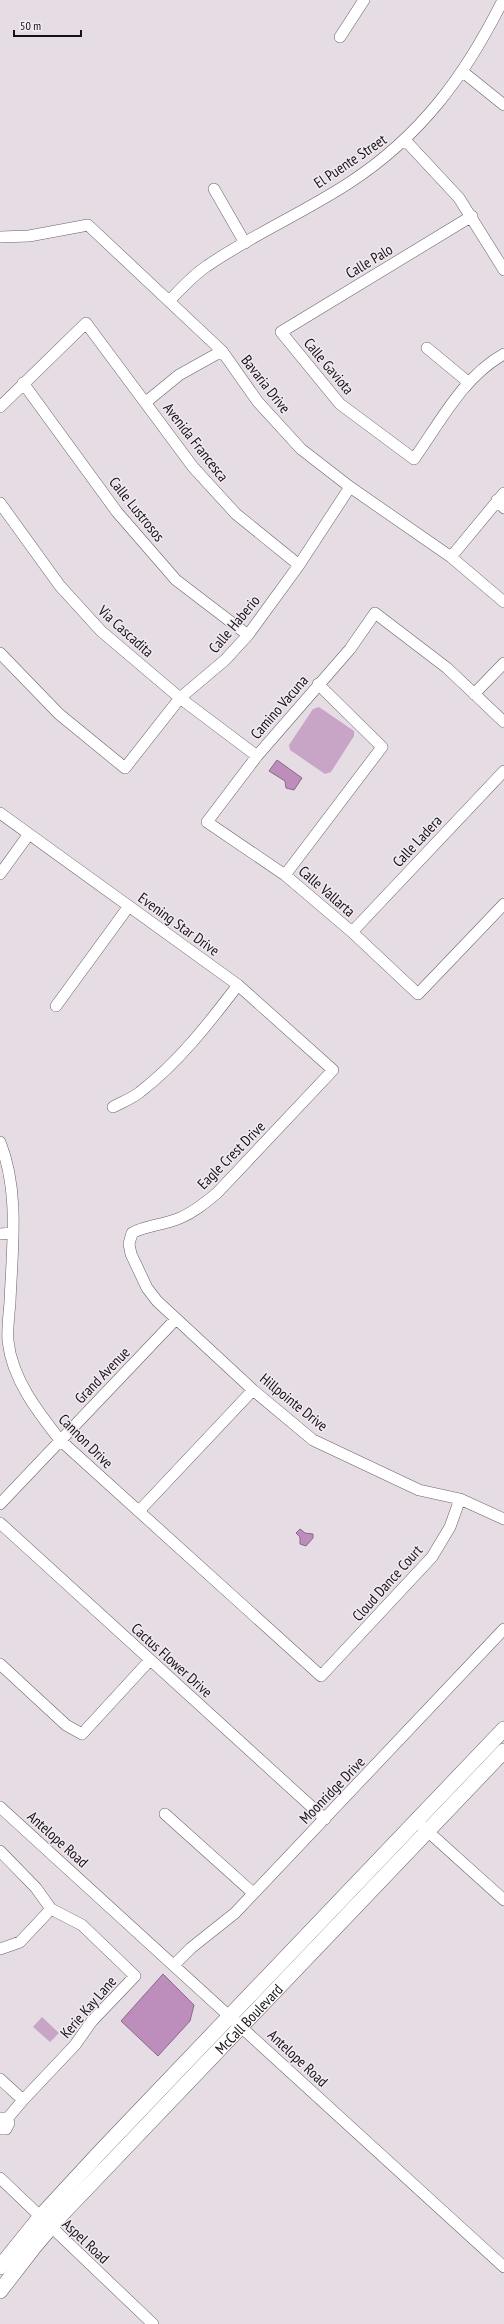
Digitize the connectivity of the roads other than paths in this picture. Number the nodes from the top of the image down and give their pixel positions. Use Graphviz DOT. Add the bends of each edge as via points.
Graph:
graph roads {
  1 [pos="364,0"];
  2 [pos="503,0"];
  3 [pos="340,36"];
  4 [pos="463,72"];
  5 [pos="504,105"];
  6 [pos="405,140"];
  7 [pos="214,189"];
  8 [pos="472,216"];
  9 [pos="0,237"];
  10 [pos="245,242"];
  11 [pos="504,270"];
  12 [pos="169,301"];
  13 [pos="281,332"];
  14 [pos="427,348"];
  15 [pos="222,351"];
  16 [pos="504,354"];
  17 [pos="468,382"];
  18 [pos="23,383"];
  19 [pos="146,402"];
  20 [pos="0,407"];
  21 [pos="350,487"];
  22 [pos="502,500"];
  23 [pos="0,503"];
  24 [pos="451,557"];
  25 [pos="299,565"];
  26 [pos="504,602"];
  27 [pos="248,635"];
  28 [pos="0,653"];
  29 [pos="504,663"];
  30 [pos="318,684"];
  31 [pos="474,694"];
  32 [pos="180,698"];
  33 [pos="504,722"];
  34 [pos="257,756"];
  35 [pos="504,771"];
  36 [pos="0,813"];
  37 [pos="208,822"];
  38 [pos="29,834"];
  39 [pos="0,874"];
  40 [pos="285,875"];
  41 [pos="504,904"];
  42 [pos="129,906"];
  43 [pos="352,932"];
  44 [pos="238,985"];
  45 [pos="56,1006"];
  46 [pos="333,1070"];
  47 [pos="113,1107"];
  48 [pos="0,1142"];
  49 [pos="12,1233"];
  50 [pos="132,1233"];
  51 [pos="0,1234"];
  52 [pos="176,1319"];
  53 [pos="4,1343"];
  54 [pos="253,1390"];
  55 [pos="60,1440"];
  56 [pos="460,1499"];
  57 [pos="0,1504"];
  58 [pos="139,1511"];
  59 [pos="504,1519"];
  60 [pos="0,1523"];
  61 [pos="504,1629"];
  62 [pos="150,1660"];
  63 [pos="0,1664"];
  64 [pos="321,1676"];
  65 [pos="504,1730"];
  66 [pos="504,1751"];
  67 [pos="0,1806"];
  68 [pos="165,1814"];
  69 [pos="325,1819"];
  70 [pos="416,1821"];
  71 [pos="428,1832"];
  72 [pos="0,1851"];
  73 [pos="253,1893"];
  74 [pos="504,1900"];
  75 [pos="51,1909"];
  76 [pos="0,1949"];
  77 [pos="174,1965"];
  78 [pos="230,2015"];
  79 [pos="242,2026"];
  80 [pos="0,2079"];
  81 [pos="23,2100"];
  82 [pos="3,2118"];
  83 [pos="0,2129"];
  84 [pos="0,2178"];
  85 [pos="45,2222"];
  86 [pos="0,2267"];
  87 [pos="504,2267"];
  88 [pos="0,2291"];
  89 [pos="153,2324"];
  1 -- 3 [label="street"];
  2 -- 4 [label="street, El Puente Street"];
  4 -- 5 [label="street"];
  4 -- 6 [label="street, El Puente Street"];
  6 -- 8 [label="street" via="446,182"];
  6 -- 10 [label="street, El Puente Street" via="348,184"];
  7 -- 10 [label="street"];
  8 -- 11 [label="street"];
  8 -- 13 [label="street, Calle Palo"];
  9 -- 12 [label="street, Bavaria Drive" via="29,236 88,225"];
  10 -- 12 [label="street, El Puente Street" via="207,266"];
  12 -- 15 [label="street, Bavaria Drive"];
  13 -- 17 [label="street, Calle Gaviota" via="340,404 414,459"];
  14 -- 17 [label="street"];
  15 -- 19 [label="street" via="179,375"];
  15 -- 21 [label="street, Bavaria Drive" via="258,402 301,449"];
  16 -- 17 [label="street" via="489,362"];
  18 -- 19 [label="street, Avenida Francesca" via="86,323"];
  18 -- 20 [label="street"];
  18 -- 27 [label="street, Calle Lustrosos" via="118,512 176,580"];
  19 -- 25 [label="street, Avenida Francesca" via="193,466 236,514"];
  21 -- 24 [label="street, Bavaria Drive"];
  21 -- 25 [label="street, Calle Haberio"];
  22 -- 24 [label="street"];
  23 -- 32 [label="street, Via Cascadita" via="60,586 101,631"];
  24 -- 26 [label="street, Bavaria Drive"];
  25 -- 27 [label="street, Calle Haberio"];
  27 -- 32 [label="street, Calle Haberio" via="224,660"];
  28 -- 32 [label="street, Calle Haberio" via="58,714 125,768"];
  29 -- 31 [label="street"];
  30 -- 31 [label="street, Camino Vacuna" via="350,649 375,613 430,654"];
  30 -- 34 [label="street, Camino Vacuna"];
  30 -- 40 [label="street" via="382,747"];
  31 -- 33 [label="street"];
  32 -- 34 [label="street, Via Cascadita"];
  34 -- 37 [label="street, Camino Vacuna"];
  35 -- 43 [label="street, Calle Ladera"];
  36 -- 38 [label="street, Evening Star Drive"];
  37 -- 40 [label="street, Calle Vallarta"];
  38 -- 39 [label="street"];
  38 -- 42 [label="street, Evening Star Drive"];
  40 -- 43 [label="street, Calle Vallarta"];
  41 -- 43 [label="street, Calle Vallarta" via="418,994"];
  42 -- 44 [label="street, Evening Star Drive"];
  42 -- 45 [label="street"];
  44 -- 46 [label="street, Evening Star Drive"];
  44 -- 47 [label="street" via="213,1018 158,1077 139,1093"];
  46 -- 50 [label="street, Eagle Crest Drive" via="217,1194 199,1208 179,1218 144,1226"];
  48 -- 49 [label="street, Cannon Drive" via="13,1204"];
  49 -- 51 [label="street"];
  49 -- 53 [label="street, Cannon Drive"];
  50 -- 52 [label="street, Hillpointe Drive" via="129,1244 131,1254 147,1288"];
  52 -- 54 [label="street, Hillpointe Drive"];
  52 -- 55 [label="street, Grand Avenue"];
  53 -- 55 [label="street, Cannon Drive" via="25,1391"];
  54 -- 56 [label="street, Hillpointe Drive" via="313,1440 419,1490"];
  54 -- 58 [label="street"];
  55 -- 57 [label="street, Grand Avenue"];
  55 -- 58 [label="street, Cannon Drive"];
  56 -- 59 [label="street, Hillpointe Drive"];
  56 -- 64 [label="street, Cloud Dance Court" via="450,1527 432,1557"];
  58 -- 64 [label="street, Cannon Drive"];
  60 -- 62 [label="street, Cactus Flower Drive"];
  61 -- 69 [label="street, Moonridge Drive"];
  62 -- 63 [label="street" via="82,1734 66,1725"];
  62 -- 69 [label="street, Cactus Flower Drive"];
  65 -- 70 [label="main road, McCall Boulevard"];
  66 -- 71 [label="main road, McCall Boulevard"];
  67 -- 77 [label="street, Antelope Road"];
  68 -- 73 [label="street"];
  69 -- 73 [label="street, Moonridge Drive"];
  70 -- 71 [label="street"];
  70 -- 78 [label="main road, McCall Boulevard"];
  71 -- 74 [label="street"];
  71 -- 79 [label="main road, McCall Boulevard"];
  72 -- 75 [label="street, Kerie Kay Lane" via="36,1888"];
  73 -- 77 [label="street, Moonridge Drive" via="234,1914 196,1943"];
  75 -- 76 [label="street" via="20,1942"];
  75 -- 81 [label="street, Kerie Kay Lane" via="82,1925 134,1976 92,2021 75,2045"];
  77 -- 78 [label="street, Antelope Road"];
  78 -- 79 [label="street, Antelope Road"];
  78 -- 85 [label="main road, McCall Boulevard"];
  79 -- 85 [label="main road, McCall Boulevard"];
  79 -- 87 [label="street, Antelope Road"];
  80 -- 81 [label="street"];
  81 -- 82 [label="street"];
  82 -- 83 [label="street" via="9,2123 8,2127"];
  84 -- 85 [label="street, Aspel Road"];
  85 -- 86 [label="main road, McCall Boulevard"];
  85 -- 88 [label="main road, McCall Boulevard"];
  85 -- 89 [label="street, Aspel Road"];
}
